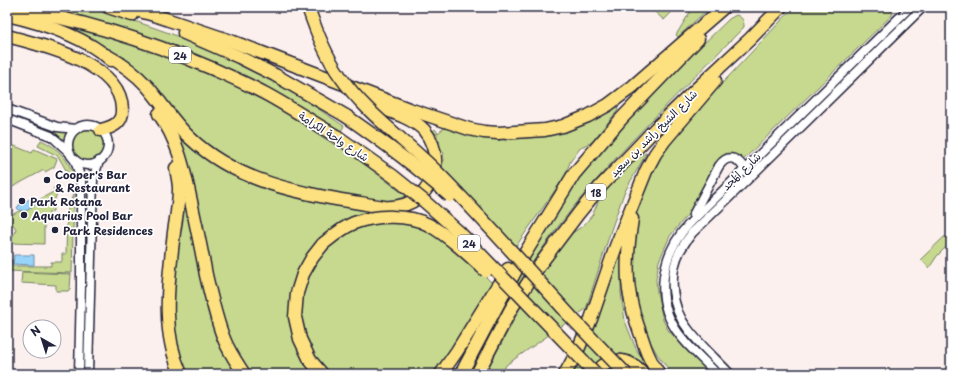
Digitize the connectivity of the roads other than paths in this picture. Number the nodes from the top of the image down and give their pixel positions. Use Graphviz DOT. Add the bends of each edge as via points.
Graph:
graph roads {
  1 [pos="7,7"];
  2 [pos="108,7"];
  3 [pos="125,7"];
  4 [pos="308,7"];
  5 [pos="724,7"];
  6 [pos="729,7"];
  7 [pos="781,7"];
  8 [pos="910,7"];
  9 [pos="923,7"];
  10 [pos="7,15"];
  11 [pos="7,36"];
  12 [pos="750,39"];
  13 [pos="106,55"];
  14 [pos="295,66"];
  15 [pos="150,102"];
  16 [pos="7,108"];
  17 [pos="7,119"];
  18 [pos="76,129"];
  19 [pos="101,130"];
  20 [pos="70,153"];
  21 [pos="75,160"];
  22 [pos="99,161"];
  23 [pos="745,168"];
  24 [pos="749,178"];
  25 [pos="638,189"];
  26 [pos="690,223"];
  27 [pos="540,227"];
  28 [pos="171,263"];
  29 [pos="572,318"];
  30 [pos="643,340"];
  31 [pos="586,363"];
  32 [pos="79,374"];
  33 [pos="88,374"];
  34 [pos="172,374"];
  35 [pos="181,374"];
  36 [pos="244,374"];
  37 [pos="322,374"];
  38 [pos="441,374"];
  39 [pos="461,374"];
  40 [pos="477,374"];
  41 [pos="565,374"];
  42 [pos="595,374"];
  43 [pos="626,374"];
  44 [pos="643,374"];
  45 [pos="659,374"];
  46 [pos="666,374"];
  47 [pos="717,374"];
  48 [pos="730,374"];
  1 -- 31 [label="highway, شارع واحة الكرامة / 24, bridge" via="76,21 158,46 265,93 338,138 424,201 459,232"];
  2 -- 29 [label="highway, شارع واحة الكرامة / 24, bridge" via="167,26 240,57 346,116 392,148 446,193"];
  3 -- 14 [label="highway" via="230,41"];
  4 -- 29 [label="highway, bridge" via="327,54 357,97 438,173"];
  5 -- 14 [label="highway" via="608,105 563,126 545,130 498,133 469,129 409,110"];
  6 -- 27 [label="highway, 18" via="622,118 574,174"];
  7 -- 12 [label="highway, شارع الشيخ راشد بن سعيد / 18"];
  8 -- 23 [label="street, شارع المَجد"];
  9 -- 24 [label="street, شارع المَجد"];
  10 -- 13 [label="highway" via="33,21 70,35"];
  11 -- 19 [label="highway" via="83,61 107,77 119,92 122,111 117,123 111,128"];
  12 -- 25 [label="highway" via="665,140 655,154"];
  12 -- 40 [label="highway, شارع الشيخ راشد بن سعيد / 18" via="656,128 600,187 540,263 511,309"];
  13 -- 14 [label="highway" via="142,80 176,124 197,144 245,174 296,191 384,207 404,205 421,195 431,182 435,160 431,141 422,128 409,119 311,77"];
  13 -- 15 [label="highway" via="131,78"];
  15 -- 28 [label="highway" via="167,137 179,188"];
  15 -- 36 [label="highway" via="167,126 181,160 210,292 224,339"];
  16 -- 18 [label="street" via="57,127"];
  17 -- 20 [label="street" via="51,136"];
  18 -- 19 [label="street" via="89,125"];
  18 -- 20 [label="street" via="69,140"];
  19 -- 22 [label="street" via="107,140 107,146"];
  20 -- 21 [label="street"];
  21 -- 22 [label="street" via="85,164"];
  21 -- 32 [label="street" via="81,180"];
  22 -- 33 [label="street" via="93,179"];
  23 -- 24 [label="street"];
  23 -- 26 [label="street, شارع المَجد"];
  23 -- 26 [label="street" via="736,159 724,160"];
  24 -- 48 [label="street, شارع المَجد" via="692,233 679,252 673,274 672,286 681,319 694,337"];
  25 -- 30 [label="highway" via="630,234 627,276 629,295"];
  25 -- 41 [label="highway" via="583,340"];
  26 -- 47 [label="street, شارع المَجد" via="677,239 667,260 664,296 669,316 679,334"];
  27 -- 38 [label="highway" via="522,245"];
  27 -- 39 [label="highway, 18"];
  28 -- 34 [label="highway" via="165,284 163,307"];
  28 -- 35 [label="highway" via="168,293 170,336"];
  29 -- 43 [label="highway, شارع واحة الكرامة / 24, bridge"];
  30 -- 45 [label="highway" via="647,354"];
  30 -- 46 [label="highway"];
  31 -- 37 [label="highway, bridge" via="443,234 427,224 396,217 374,218 340,230 323,244 303,274 297,293 296,317 300,339 310,360"];
  31 -- 42 [label="highway, شارع واحة الكرامة / 24, bridge"];
  42 -- 44 [label="highway" via="600,367 618,361 631,364"];
}
